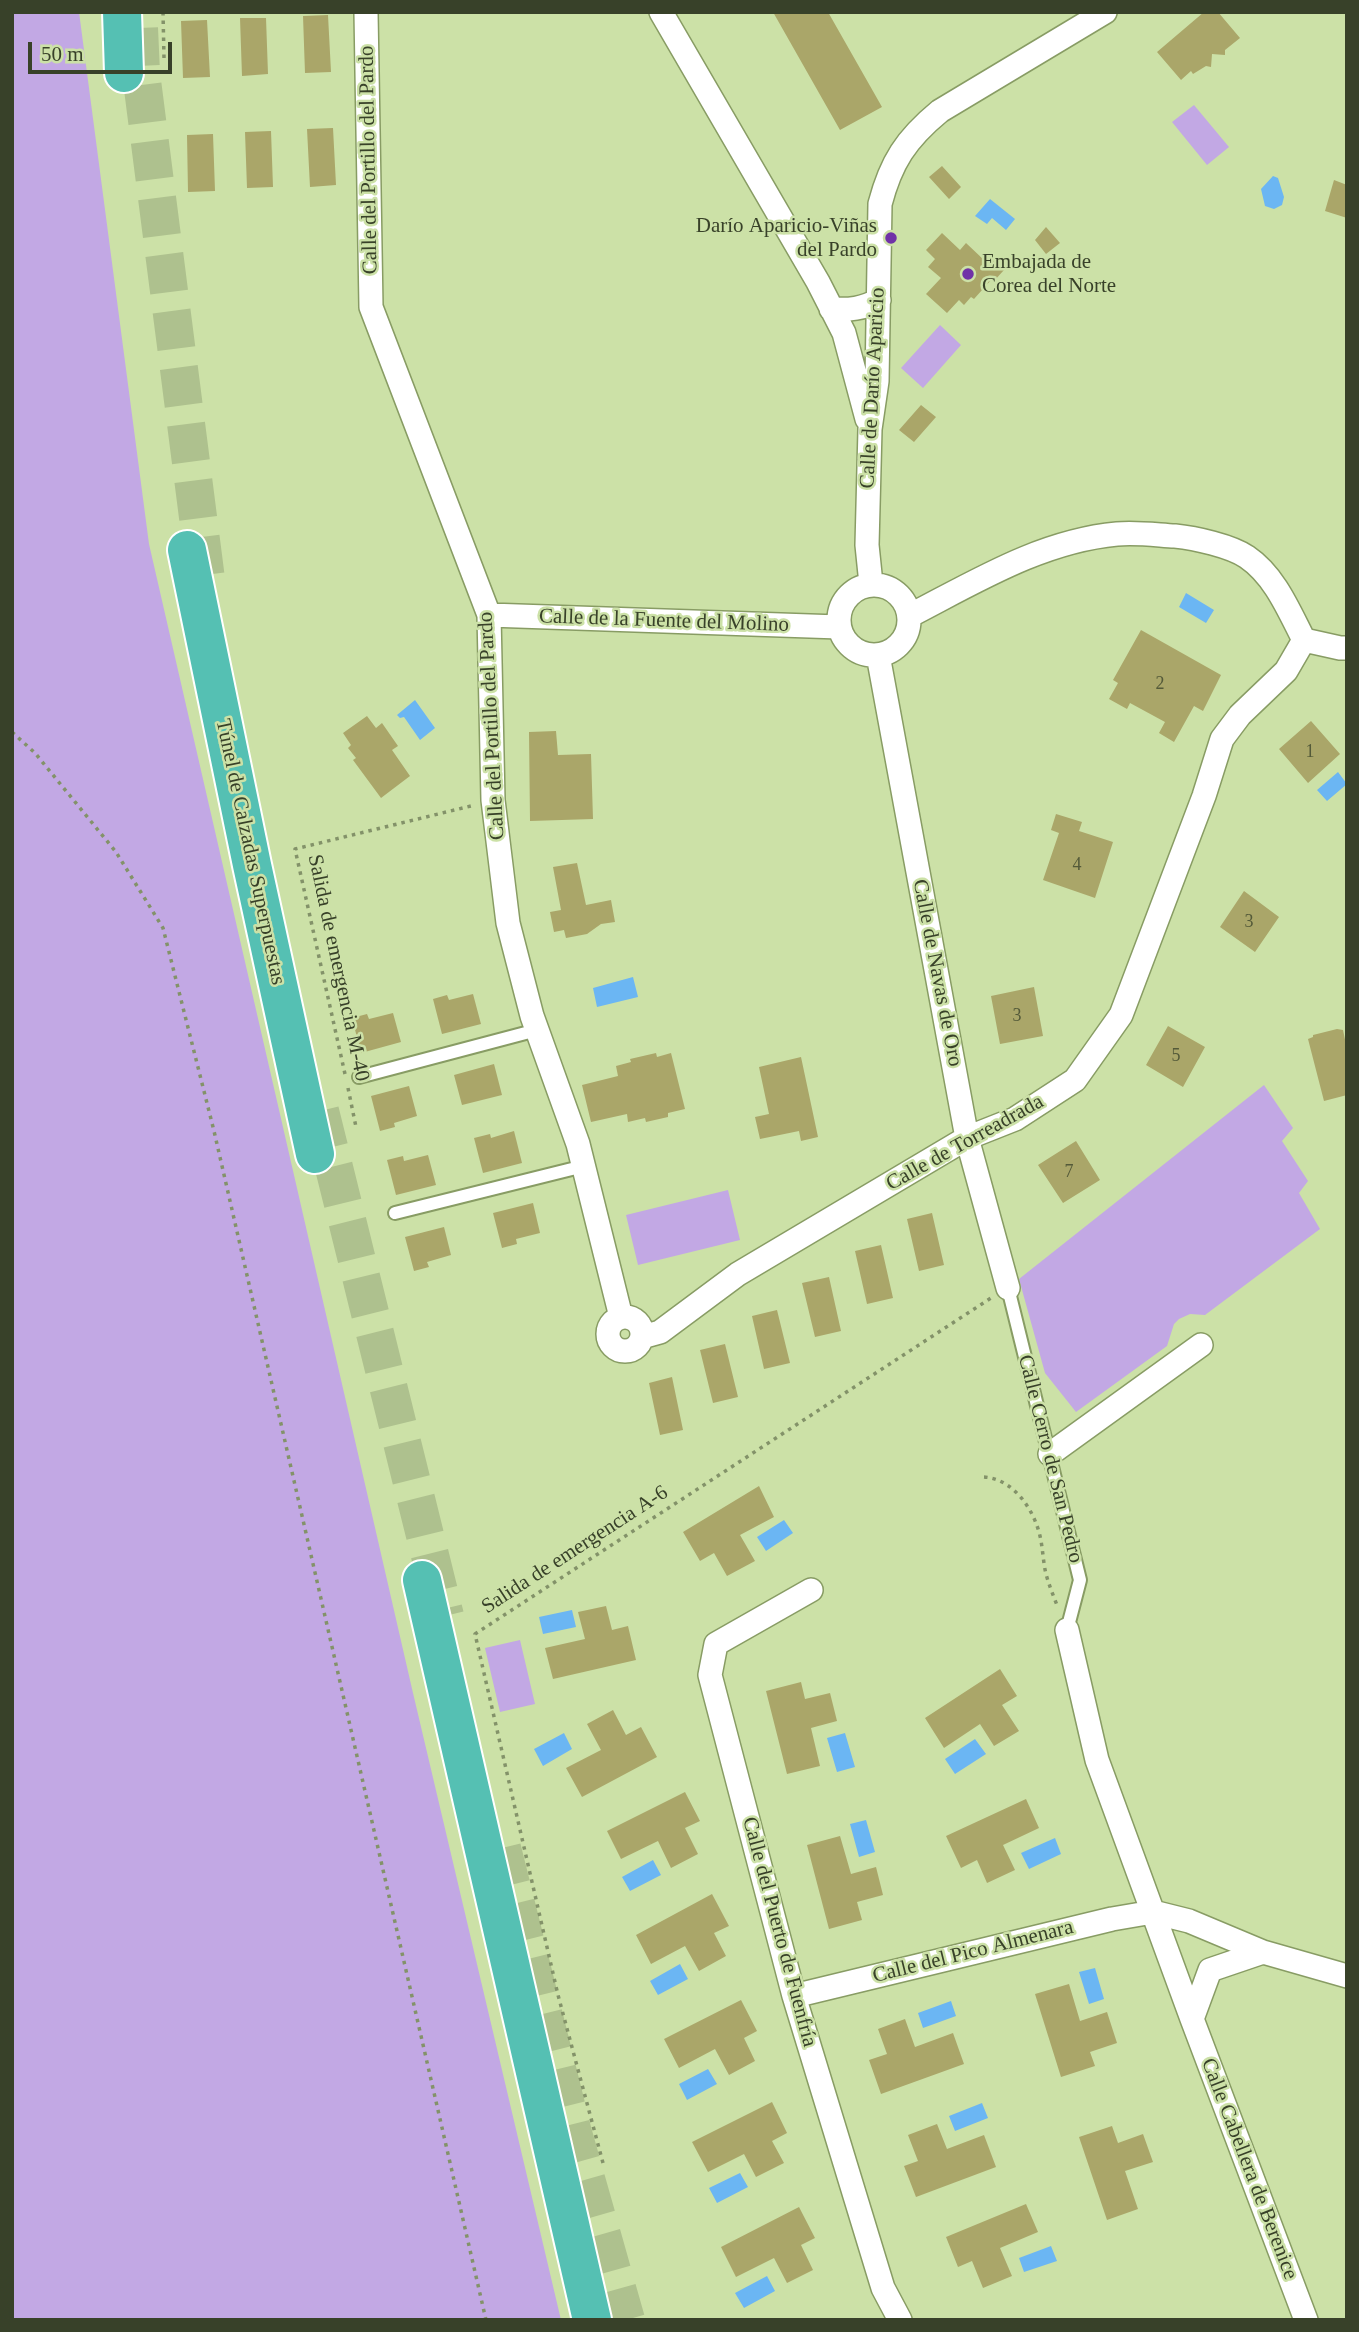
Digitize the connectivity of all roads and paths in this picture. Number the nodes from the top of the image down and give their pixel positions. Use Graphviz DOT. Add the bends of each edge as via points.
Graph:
graph roads {
  1 [pos="122,12"];
  2 [pos="163,12"];
  3 [pos="366,12"];
  4 [pos="660,12"];
  5 [pos="1105,12"];
  6 [pos="164,58"];
  7 [pos="124,73"];
  8 [pos="879,300"];
  9 [pos="831,309"];
  10 [pos="878,332"];
  11 [pos="844,333"];
  12 [pos="870,429"];
  13 [pos="187,550"];
  14 [pos="871,584"];
  15 [pos="489,615"];
  16 [pos="909,616"];
  17 [pos="839,627"];
  18 [pos="1304,640"];
  19 [pos="1347,648"];
  20 [pos="878,655"];
  21 [pos="12,732"];
  22 [pos="493,800"];
  23 [pos="537,1030"];
  24 [pos="345,1074"];
  25 [pos="359,1077"];
  26 [pos="348,1087"];
  27 [pos="356,1127"];
  28 [pos="967,1138"];
  29 [pos="315,1154"];
  30 [pos="584,1166"];
  31 [pos="395,1213"];
  32 [pos="1008,1288"];
  33 [pos="621,1317"];
  34 [pos="1201,1345"];
  35 [pos="1050,1454"];
  36 [pos="984,1477"];
  37 [pos="422,1580"];
  38 [pos="811,1590"];
  39 [pos="1067,1630"];
  40 [pos="1153,1912"];
  41 [pos="1263,1952"];
  42 [pos="1347,1976"];
  43 [pos="794,1996"];
  44 [pos="1192,2019"];
  45 [pos="603,2163"];
  46 [pos="486,2320"];
  47 [pos="592,2320"];
  48 [pos="900,2320"];
  49 [pos="1306,2320"];
  1 -- 7 [label="highway"];
  2 -- 6 [label="path"];
  3 -- 15 [label="street, Calle del Portillo del Pardo" via="371,307"];
  4 -- 9 [label="street"];
  5 -- 8 [label="street, Calle de Darío Aparicio" via="940,111 916,131 887,178 880,204"];
  8 -- 9 [label="street" via="864,308"];
  8 -- 10 [label="street, Calle de Darío Aparicio"];
  9 -- 11 [label="street"];
  10 -- 11 [label="street"];
  10 -- 12 [label="street, Calle de Darío Aparicio"];
  11 -- 12 [label="street"];
  12 -- 14 [label="street, Calle de Darío Aparicio" via="867,545"];
  13 -- 29 [label="highway, Túnel de Calzadas Superpuestas"];
  14 -- 16 [label="street" via="894,591 903,599"];
  14 -- 17 [label="street" via="859,587 842,603"];
  15 -- 17 [label="street, Calle de la Fuente del Molino"];
  15 -- 22 [label="street, Calle del Portillo del Pardo"];
  16 -- 18 [label="street" via="1061,544 1118,533 1165,535 1198,538 1247,556 1275,585"];
  16 -- 20 [label="street" via="899,644"];
  17 -- 20 [label="street" via="858,651"];
  18 -- 19 [label="street"];
  18 -- 28 [label="street, Calle de Torreadrada" via="1286,671 1222,739 1121,1015 1075,1080 1015,1119"];
  20 -- 28 [label="street, Calle de Navas de Oro"];
  21 -- 46 [label="path" via="35,753 116,852 163,928 217,1145"];
  22 -- 23 [label="street, Calle del Portillo del Pardo" via="508,923"];
  22 -- 24 [label="path, Salida de emergencia M-40" via="295,849"];
  23 -- 25 [label="lane"];
  23 -- 30 [label="street, Calle del Portillo del Pardo"];
  26 -- 27 [label="path, Salida de emergencia M-40"];
  28 -- 32 [label="street, Calle de Navas de Oro"];
  28 -- 33 [label="street, Calle de Torreadrada" via="738,1274 626,1352 615,1349 608,1339 608,1328"];
  30 -- 31 [label="lane"];
  30 -- 33 [label="street, Calle del Portillo del Pardo"];
  32 -- 35 [label="lane, Calle Cerro de San Pedro"];
  32 -- 45 [label="path, Salida de emergencia A-6" via="475,1634 558,1995"];
  34 -- 35 [label="street"];
  35 -- 39 [label="lane, Calle Cerro de San Pedro" via="1080,1580"];
  36 -- 39 [label="path" via="1013,1489 1030,1510 1040,1535 1048,1581"];
  37 -- 47 [label="highway"];
  38 -- 43 [label="street, Calle del Puerto de Fuenfría" via="716,1644 710,1675"];
  39 -- 40 [label="street, Calle Cerro de San Pedro" via="1097,1760"];
  40 -- 41 [label="street" via="1189,1920"];
  40 -- 43 [label="street, Calle del Pico Almenara"];
  40 -- 44 [label="street, Calle Cabellera de Berenice"];
  41 -- 42 [label="street"];
  41 -- 44 [label="street" via="1210,1970"];
  43 -- 48 [label="street, Calle del Puerto de Fuenfría" via="883,2288"];
  44 -- 49 [label="street, Calle Cabellera de Berenice"];
}
